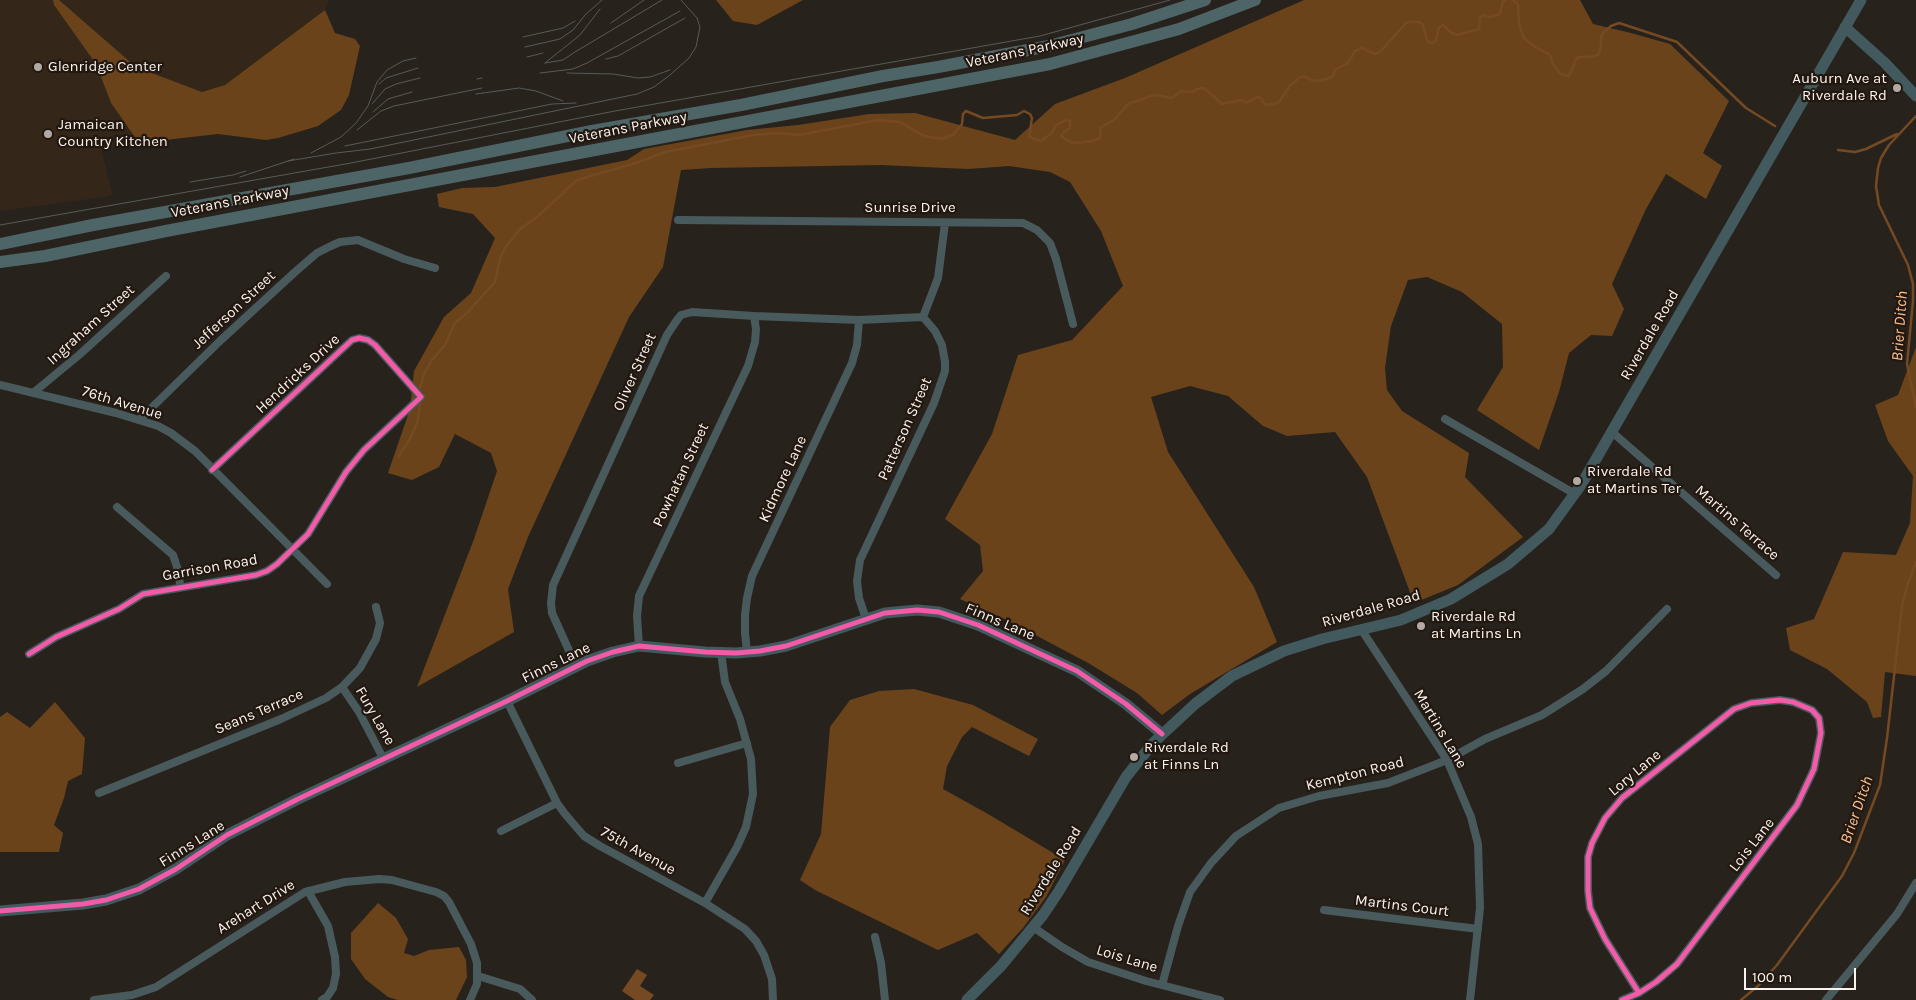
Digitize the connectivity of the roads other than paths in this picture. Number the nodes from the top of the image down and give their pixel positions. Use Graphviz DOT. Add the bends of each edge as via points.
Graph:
graph roads {
  1 [pos="1205,0"];
  2 [pos="1255,0"];
  3 [pos="1861,0"];
  4 [pos="1845,27"];
  5 [pos="1916,96"];
  6 [pos="678,220"];
  7 [pos="945,223"];
  8 [pos="0,244"];
  9 [pos="0,262"];
  10 [pos="435,268"];
  11 [pos="166,276"];
  12 [pos="754,316"];
  13 [pos="923,317"];
  14 [pos="859,320"];
  15 [pos="1073,324"];
  16 [pos="0,385"];
  17 [pos="32,393"];
  18 [pos="422,397"];
  19 [pos="139,420"];
  20 [pos="1445,420"];
  21 [pos="1612,432"];
  22 [pos="212,470"];
  23 [pos="1575,494"];
  24 [pos="118,506"];
  25 [pos="291,550"];
  26 [pos="1776,575"];
  27 [pos="327,584"];
  28 [pos="180,586"];
  29 [pos="376,608"];
  30 [pos="1667,609"];
  31 [pos="866,618"];
  32 [pos="1361,629"];
  33 [pos="640,646"];
  34 [pos="721,652"];
  35 [pos="747,652"];
  36 [pos="29,654"];
  37 [pos="576,666"];
  38 [pos="342,687"];
  39 [pos="507,701"];
  40 [pos="1770,701"];
  41 [pos="1162,734"];
  42 [pos="747,743"];
  43 [pos="383,758"];
  44 [pos="1447,760"];
  45 [pos="678,763"];
  46 [pos="99,793"];
  47 [pos="557,804"];
  48 [pos="501,831"];
  49 [pos="1916,882"];
  50 [pos="308,891"];
  51 [pos="705,903"];
  52 [pos="1324,910"];
  53 [pos="0,911"];
  54 [pos="1033,927"];
  55 [pos="1478,929"];
  56 [pos="875,937"];
  57 [pos="478,976"];
  58 [pos="1162,985"];
  59 [pos="1639,992"];
  60 [pos="94,1000"];
  61 [pos="322,1000"];
  62 [pos="470,1000"];
  63 [pos="532,1000"];
  64 [pos="773,1000"];
  65 [pos="884,1000"];
  66 [pos="967,1000"];
  67 [pos="1220,1000"];
  68 [pos="1470,1000"];
  69 [pos="1622,1000"];
  70 [pos="1826,1000"];
  1 -- 8 [label="main road, Veterans Parkway" via="1049,46"];
  2 -- 9 [label="main road, Veterans Parkway" via="1179,28 1050,64"];
  3 -- 4 [label="main road, Riverdale Road"];
  4 -- 5 [label="main road"];
  4 -- 21 [label="main road, Riverdale Road"];
  6 -- 7 [label="street, Sunrise Drive"];
  7 -- 13 [label="street" via="938,278"];
  7 -- 15 [label="street, Sunrise Drive" via="1018,222 1037,230 1052,248"];
  10 -- 19 [label="street, Jefferson Street" via="358,240 340,242 317,253"];
  11 -- 17 [label="street, Ingraham Street" via="79,356"];
  12 -- 14 [label="street, Oliver Street"];
  12 -- 33 [label="street, Powhatan Street" via="755,342 748,366 639,596"];
  12 -- 37 [label="street, Oliver Street" via="686,313 676,320 667,335 553,585 552,612"];
  13 -- 14 [label="street, Oliver Street"];
  13 -- 31 [label="street, Patterson Street" via="936,331 942,345 945,371 934,403 860,560 857,581"];
  14 -- 35 [label="street, Kidmore Lane" via="852,363 752,576 745,615"];
  16 -- 17 [label="street, 76th Avenue"];
  17 -- 19 [label="street, 76th Avenue"];
  18 -- 22 [label="street, Hendricks Drive" via="375,345 359,338 352,340"];
  18 -- 25 [label="street, Garrison Road" via="354,462 308,534"];
  19 -- 22 [label="street, 76th Avenue" via="171,433 195,451"];
  20 -- 23 [label="street"];
  21 -- 23 [label="main road, Riverdale Road"];
  21 -- 26 [label="street, Martins Terrace"];
  22 -- 25 [label="street, 76th Avenue"];
  23 -- 32 [label="main road, Riverdale Road" via="1537,541 1492,576 1416,615"];
  24 -- 28 [label="street" via="173,555"];
  25 -- 27 [label="street, 76th Avenue"];
  25 -- 28 [label="street, Garrison Road" via="267,571"];
  28 -- 36 [label="street, Garrison Road" via="142,594"];
  29 -- 38 [label="street, Seans Terrace" via="380,623 376,639 360,668"];
  30 -- 44 [label="street, Kempton Road" via="1606,672 1583,689 1542,715 1485,739"];
  31 -- 35 [label="main road, Finns Lane" via="786,646"];
  31 -- 41 [label="main road, Finns Lane" via="917,610 968,620 1077,671"];
  32 -- 41 [label="main road, Riverdale Road" via="1300,646 1245,669 1220,684"];
  32 -- 44 [label="street, Martins Lane"];
  33 -- 34 [label="main road, Finns Lane"];
  33 -- 37 [label="main road, Finns Lane" via="600,655"];
  34 -- 35 [label="main road, Finns Lane"];
  34 -- 42 [label="street" via="725,682"];
  37 -- 39 [label="main road, Finns Lane"];
  38 -- 43 [label="street, Fury Lane"];
  38 -- 46 [label="street, Seans Terrace" via="281,719"];
  39 -- 43 [label="main road, Finns Lane"];
  39 -- 47 [label="street, 75th Avenue"];
  40 -- 59 [label="street, Lois Lane" via="1801,704 1819,718 1821,733 1809,783 1787,820 1685,955 1672,970"];
  40 -- 59 [label="street, Lory Lane" via="1739,707 1722,717 1617,802 1592,843 1587,878 1590,908 1605,939"];
  41 -- 54 [label="main road, Riverdale Road" via="1126,777 1059,891"];
  42 -- 45 [label="street"];
  42 -- 51 [label="street" via="754,783 750,815"];
  43 -- 53 [label="main road, Finns Lane" via="227,835 176,869 138,889 83,904"];
  44 -- 55 [label="street, Martins Lane" via="1465,801 1478,844"];
  44 -- 58 [label="street, Kempton Road" via="1388,783 1319,796 1279,808 1236,836 1222,849 1190,892"];
  47 -- 48 [label="street"];
  47 -- 51 [label="street, 75th Avenue" via="584,836"];
  49 -- 70 [label="street" via="1897,914"];
  50 -- 57 [label="street, Arehart Drive" via="344,882 380,879 440,894 454,909 471,944"];
  50 -- 60 [label="street, Arehart Drive" via="156,987 132,995"];
  50 -- 61 [label="street" via="328,926 335,957 333,988"];
  51 -- 64 [label="street, 75th Avenue" via="737,923 756,941 770,971"];
  52 -- 55 [label="street, Martins Court"];
  54 -- 58 [label="street, Lois Lane" via="1088,962"];
  54 -- 66 [label="main road, Riverdale Road"];
  55 -- 68 [label="street, Martins Lane"];
  56 -- 65 [label="street" via="882,963"];
  57 -- 62 [label="street"];
  57 -- 63 [label="street" via="520,989"];
  58 -- 67 [label="street, Lois Lane"];
  59 -- 69 [label="street, Lois Lane"];
}
